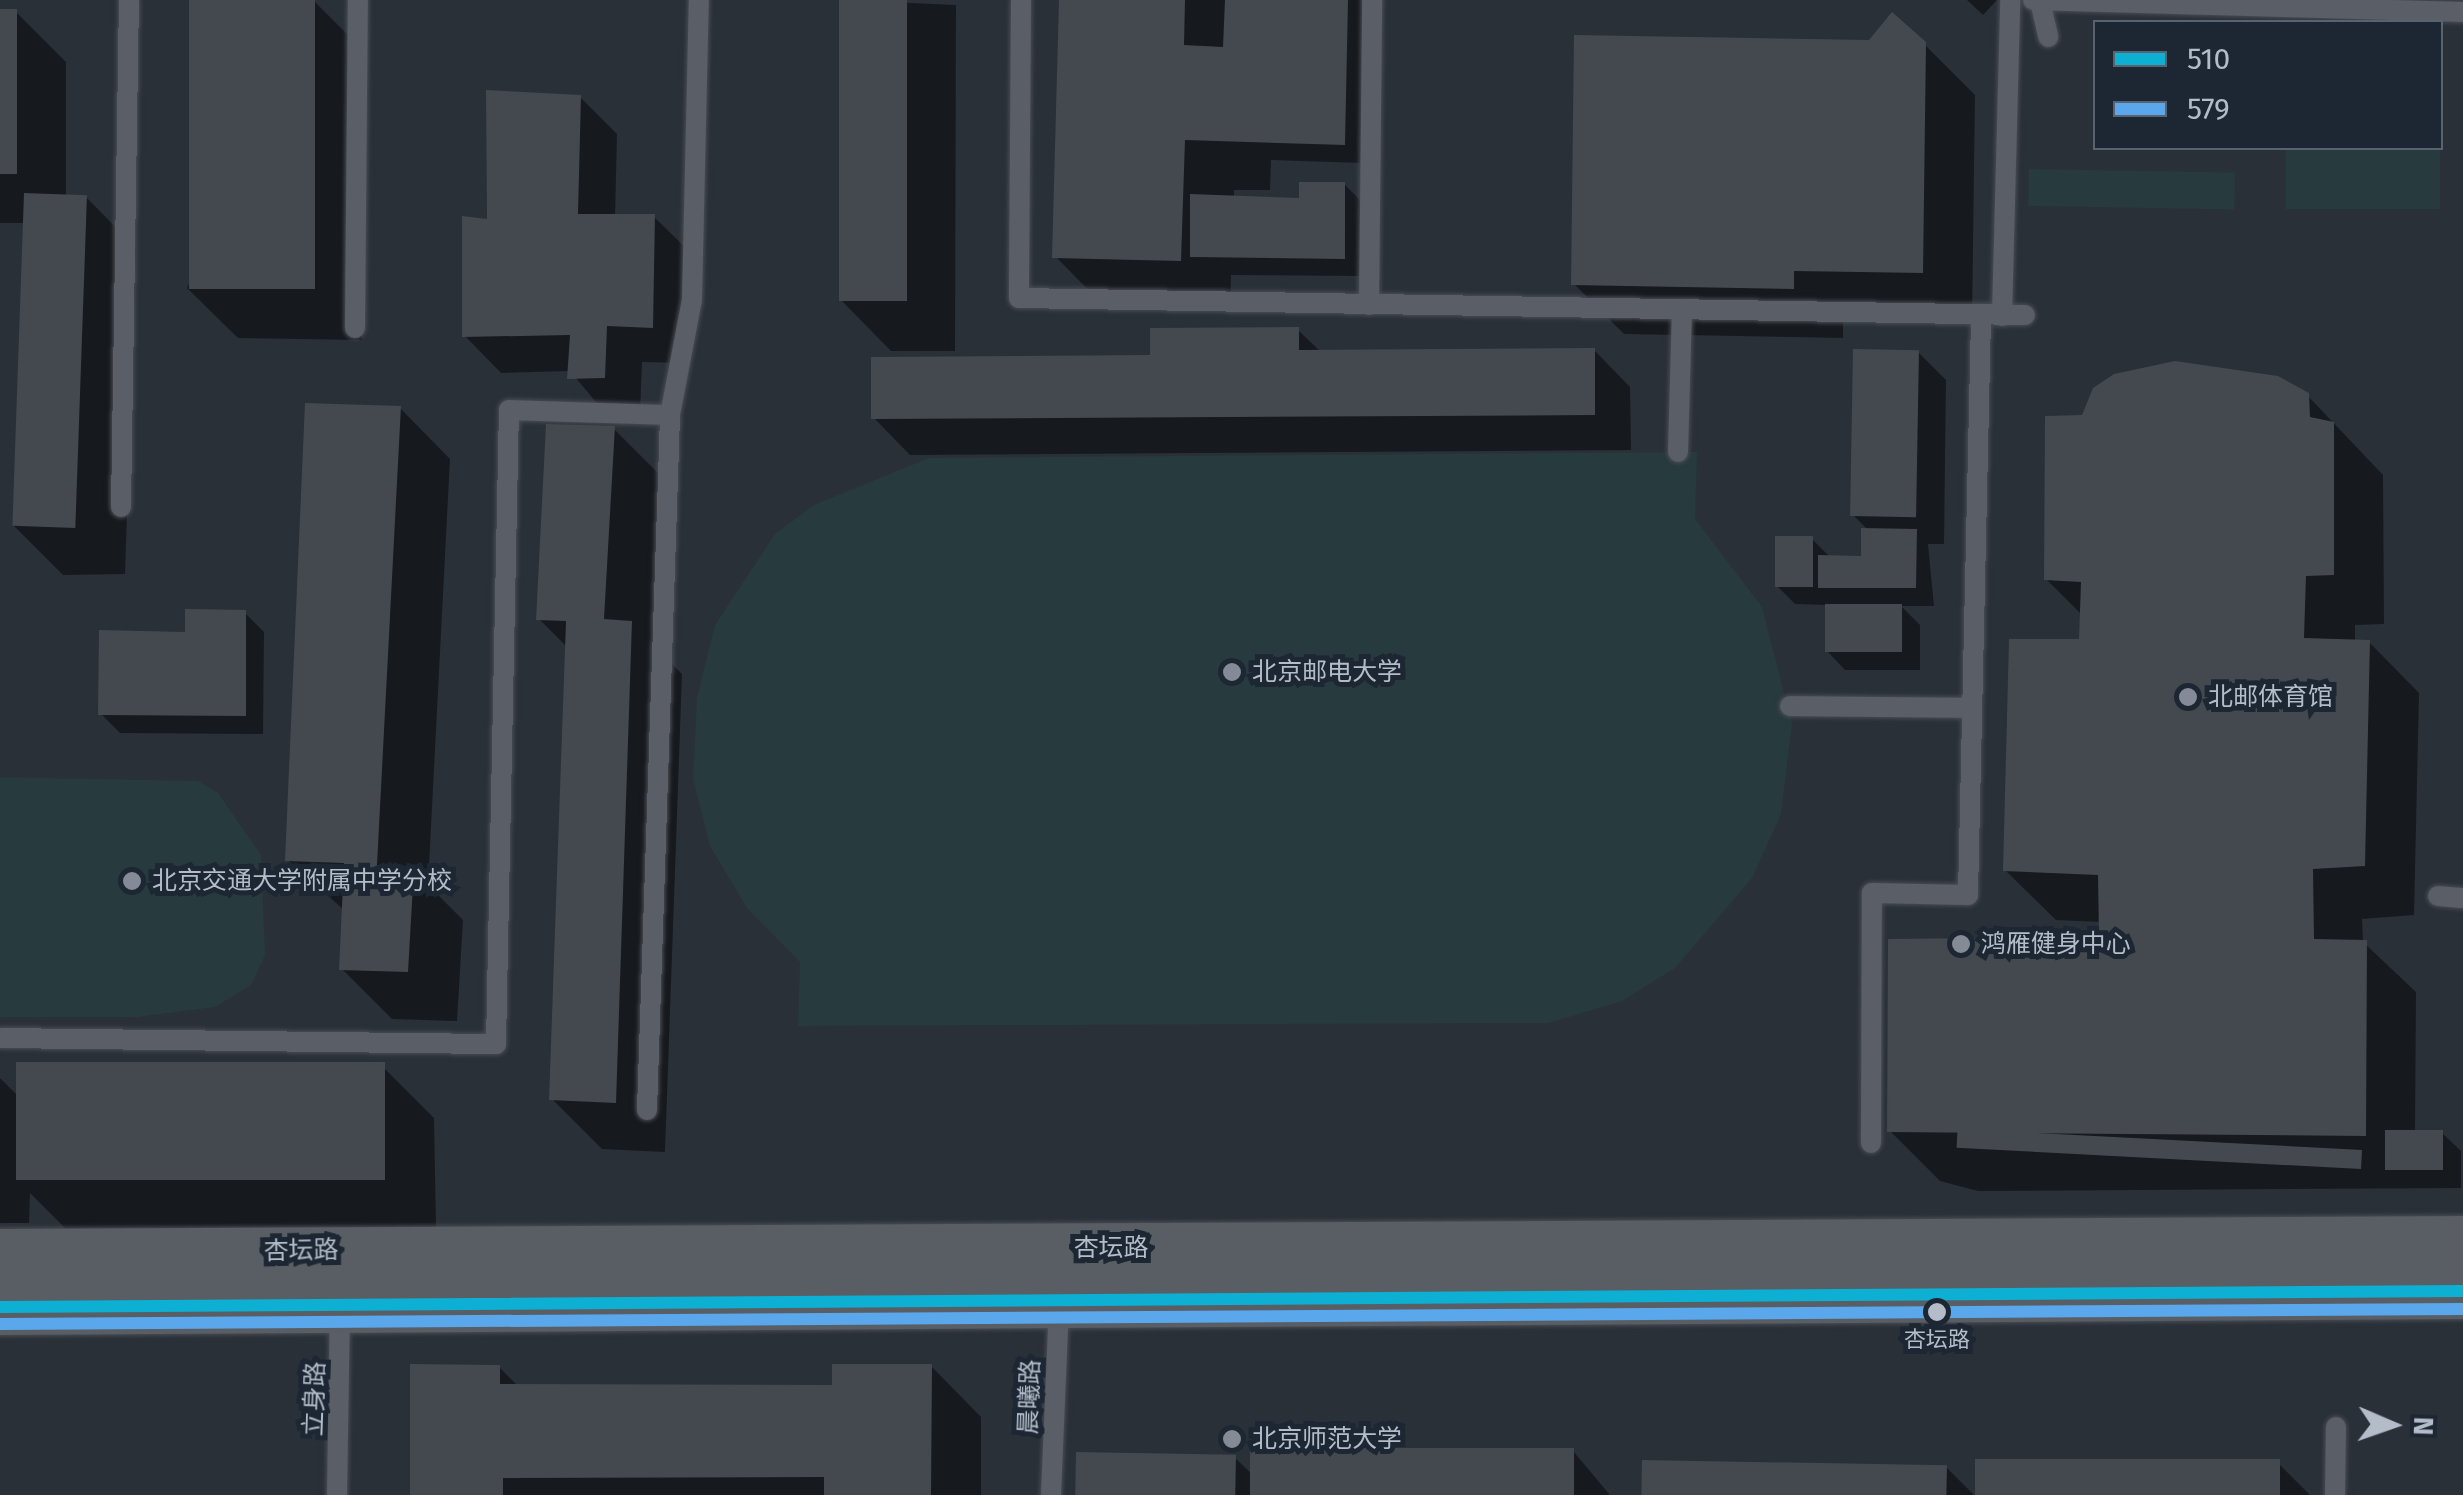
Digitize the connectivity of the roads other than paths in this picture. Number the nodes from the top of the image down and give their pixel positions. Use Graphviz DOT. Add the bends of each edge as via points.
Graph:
graph roads {
  1 [pos="129,0"];
  2 [pos="358,0"];
  3 [pos="699,0"];
  4 [pos="1021,0"];
  5 [pos="1372,0"];
  6 [pos="2010,0"];
  7 [pos="2037,0"];
  8 [pos="2075,0"];
  9 [pos="2463,12"];
  10 [pos="2048,37"];
  11 [pos="1369,305"];
  12 [pos="1682,311"];
  13 [pos="2025,315"];
  14 [pos="1991,316"];
  15 [pos="356,328"];
  16 [pos="670,415"];
  17 [pos="1678,452"];
  18 [pos="121,508"];
  19 [pos="1790,706"];
  20 [pos="1972,708"];
  21 [pos="2438,896"];
  22 [pos="2463,898"];
  23 [pos="0,1038"];
  24 [pos="647,1110"];
  25 [pos="1870,1143"];
  26 [pos="2463,1243"];
  27 [pos="0,1256"];
  28 [pos="2463,1291"];
  29 [pos="1060,1302"];
  30 [pos="340,1306"];
  31 [pos="0,1307"];
  32 [pos="2336,1427"];
  33 [pos="336,1495"];
  34 [pos="1051,1495"];
  35 [pos="2335,1495"];
  1 -- 18 [label="lane"];
  2 -- 15 [label="lane"];
  3 -- 16 [label="lane" via="692,300"];
  4 -- 11 [label="lane" via="1019,298"];
  5 -- 11 [label="lane"];
  6 -- 14 [label="lane"];
  7 -- 8 [label="lane"];
  7 -- 10 [label="lane"];
  8 -- 9 [label="lane"];
  11 -- 12 [label="lane"];
  12 -- 14 [label="lane"];
  12 -- 17 [label="lane"];
  13 -- 14 [label="lane"];
  14 -- 20 [label="lane"];
  16 -- 23 [label="lane" via="510,410 496,1044"];
  16 -- 24 [label="lane"];
  19 -- 20 [label="lane"];
  20 -- 25 [label="lane" via="1968,895 1872,893"];
  21 -- 22 [label="lane"];
  26 -- 27 [label="street, 杏坛路"];
  28 -- 29 [label="street"];
  29 -- 30 [label="street"];
  29 -- 34 [label="lane, 晨曦路"];
  30 -- 31 [label="street"];
  30 -- 33 [label="lane, 立身路"];
  32 -- 35 [label="lane"];
}
